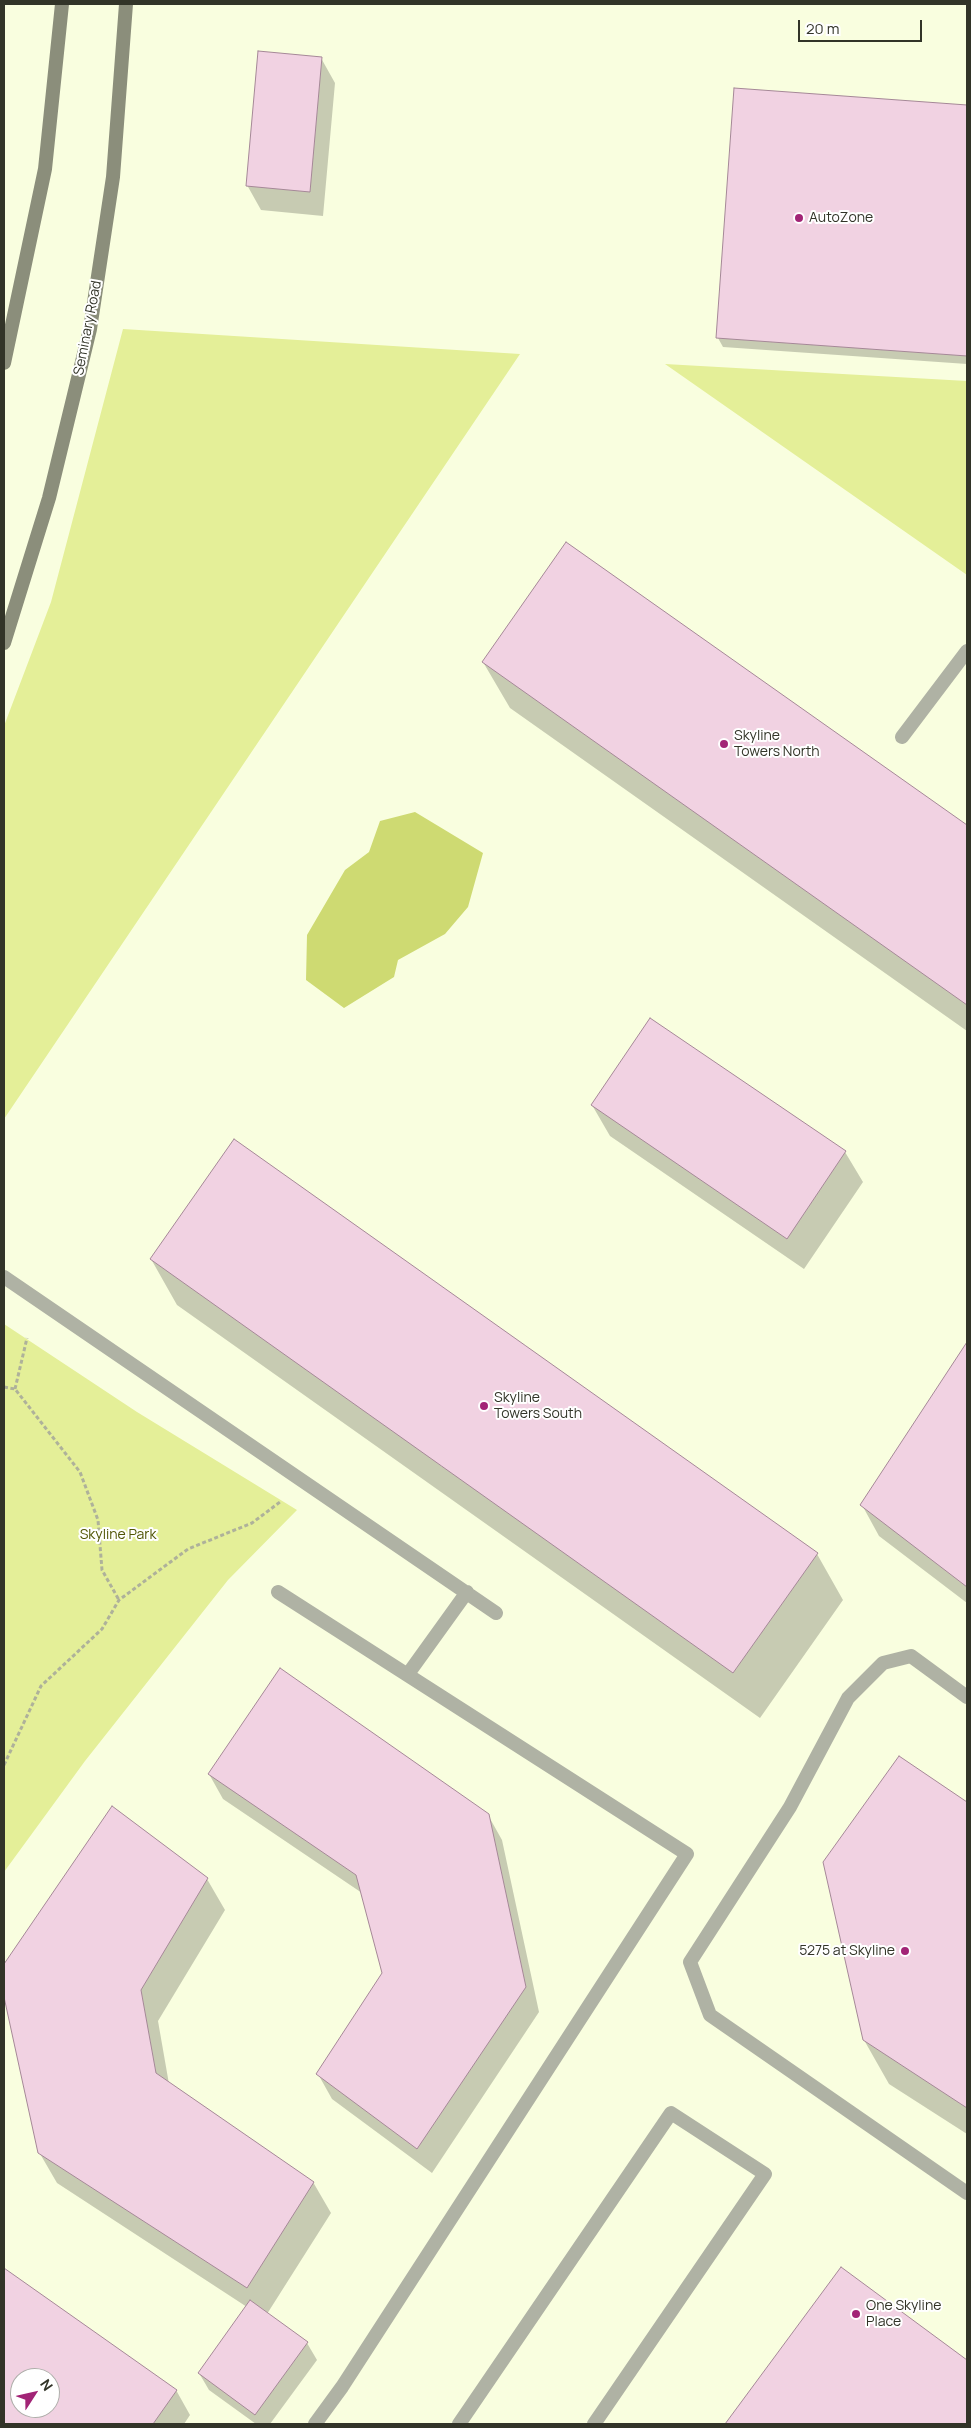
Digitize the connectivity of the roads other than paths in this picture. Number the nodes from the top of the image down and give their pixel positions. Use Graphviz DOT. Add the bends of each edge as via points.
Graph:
graph roads {
  1 [pos="62,4"];
  2 [pos="126,4"];
  3 [pos="4,363"];
  4 [pos="4,643"];
  5 [pos="967,651"];
  6 [pos="902,737"];
  7 [pos="4,1277"];
  8 [pos="278,1592"];
  9 [pos="467,1592"];
  10 [pos="496,1613"];
  11 [pos="408,1674"];
  12 [pos="967,1697"];
  13 [pos="967,2193"];
  14 [pos="315,2424"];
  15 [pos="459,2424"];
  16 [pos="594,2424"];
  1 -- 3 [label="main road" via="45,169"];
  2 -- 4 [label="main road, Seminary Road" via="113,177 90,329 49,498"];
  5 -- 6 [label="lane"];
  7 -- 9 [label="lane"];
  8 -- 11 [label="lane"];
  9 -- 10 [label="lane"];
  9 -- 11 [label="lane"];
  11 -- 14 [label="lane" via="687,1854 353,2371"];
  12 -- 13 [label="lane" via="911,1656 883,1663 848,1698 790,1807 690,1962 710,2015"];
  15 -- 16 [label="lane" via="672,2112 765,2174"];
}
